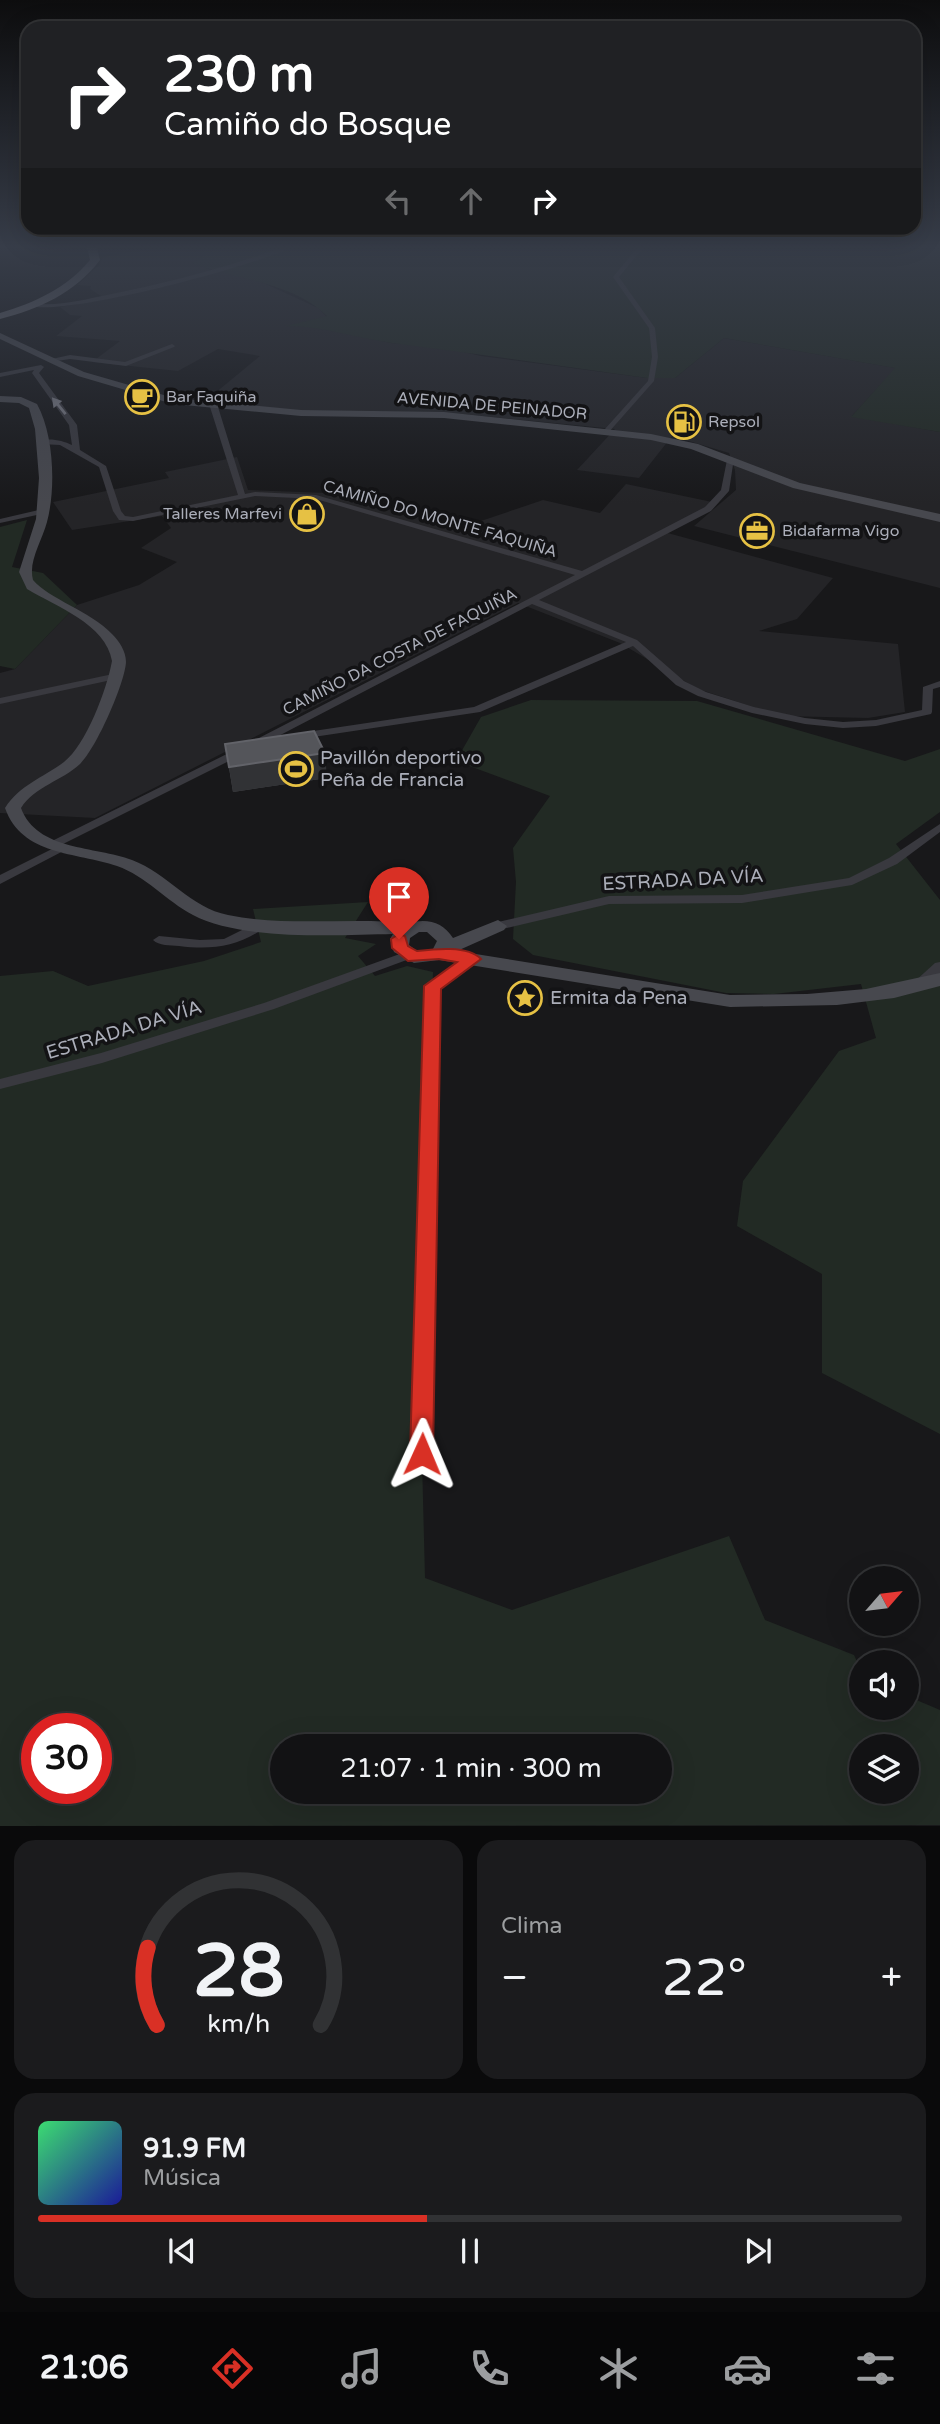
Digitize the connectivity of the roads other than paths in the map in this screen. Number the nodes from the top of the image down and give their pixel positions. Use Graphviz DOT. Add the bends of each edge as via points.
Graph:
graph roads {
  1 [pos="653,333"];
  2 [pos="5,339"];
  3 [pos="172,346"];
  4 [pos="48,363"];
  5 [pos="0,375"];
  6 [pos="0,399"];
  7 [pos="214,407"];
  8 [pos="608,431"];
  9 [pos="41,442"];
  10 [pos="76,450"];
  11 [pos="731,460"];
  12 [pos="242,496"];
  13 [pos="43,511"];
  14 [pos="940,518"];
  15 [pos="0,521"];
  16 [pos="582,574"];
  17 [pos="532,601"];
  18 [pos="634,642"];
  19 [pos="113,677"];
  20 [pos="940,684"];
  21 [pos="0,701"];
  22 [pos="261,741"];
  23 [pos="940,827"];
  24 [pos="58,846"];
  25 [pos="0,880"];
  26 [pos="260,925"];
  27 [pos="498,926"];
  28 [pos="159,940"];
  29 [pos="405,942"];
  30 [pos="441,945"];
  31 [pos="473,959"];
  32 [pos="940,966"];
  33 [pos="940,979"];
  34 [pos="918,986"];
  35 [pos="0,1084"];
  36 [pos="422,1454"];
  1 -- 8 [label="street" via="652,382"];
  2 -- 4 [label="street, AVENIDA DE PEINADOR"];
  3 -- 4 [label="street" via="125,363 70,357"];
  4 -- 5 [label="street"];
  4 -- 7 [label="street, AVENIDA DE PEINADOR" via="141,392"];
  10 -- 4 [label="street, one-way" via="73,425 35,373"];
  6 -- 9 [label="street" via="33,406"];
  7 -- 8 [label="street, AVENIDA DE PEINADOR" via="444,415"];
  7 -- 12 [label="street"];
  8 -- 11 [label="street, AVENIDA DE PEINADOR" via="694,446"];
  9 -- 10 [label="street, CAMIÑO DO MONTE FAQUIÑA" via="62,443"];
  9 -- 13 [label="street"];
  10 -- 12 [label="street, CAMIÑO DO MONTE FAQUIÑA" via="103,466 122,518"];
  11 -- 14 [label="street, AVENIDA DE PEINADOR" via="797,486"];
  11 -- 16 [label="street, CAMIÑO DA COSTA DE FAQUIÑA" via="725,492 717,503"];
  12 -- 16 [label="street, CAMIÑO DO MONTE FAQUIÑA" via="340,501"];
  13 -- 15 [label="street"];
  13 -- 19 [label="street" via="26,579 111,641 119,661"];
  16 -- 17 [label="street, CAMIÑO DA COSTA DE FAQUIÑA"];
  17 -- 18 [label="street"];
  17 -- 22 [label="street, CAMIÑO DA COSTA DE FAQUIÑA"];
  18 -- 20 [label="street" via="680,683 702,694 804,721 876,723 927,712 928,687"];
  18 -- 22 [label="street" via="476,710"];
  19 -- 21 [label="street"];
  19 -- 24 [label="street" via="93,738 82,754 31,788 13,808 21,827"];
  22 -- 24 [label="street, CAMIÑO DA COSTA DE FAQUIÑA"];
  23 -- 27 [label="street, ESTRADA DA VÍA" via="893,861 852,881 742,899 610,900"];
  24 -- 25 [label="street"];
  24 -- 26 [label="street" via="124,862 199,912"];
  26 -- 28 [label="street" via="245,938 228,944"];
  26 -- 29 [label="street" via="370,929"];
  27 -- 30 [label="street"];
  29 -- 30 [label="street" via="427,958"];
  29 -- 30 [label="street" via="425,926"];
  29 -- 35 [label="street, ESTRADA DA VÍA" via="375,965 269,1006"];
  30 -- 31 [label="street"];
  31 -- 34 [label="street" via="730,1001 766,1003"];
  31 -- 36 [label="street" via="432,986"];
  32 -- 34 [label="street"];
  33 -- 34 [label="street"];
}
